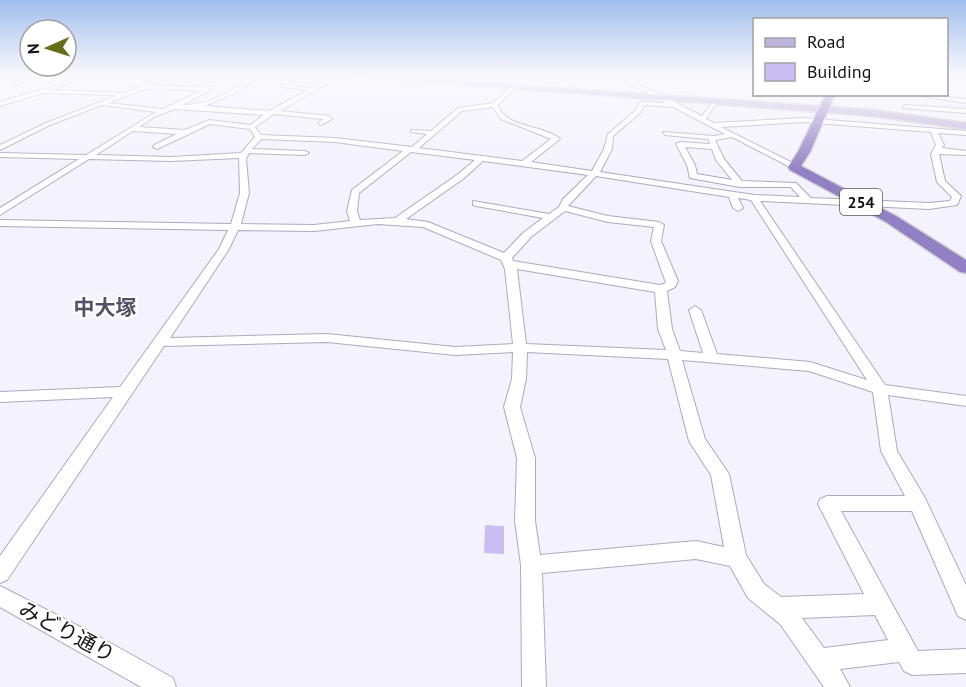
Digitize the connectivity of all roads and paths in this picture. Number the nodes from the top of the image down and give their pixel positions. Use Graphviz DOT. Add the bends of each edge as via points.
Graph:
graph roads {
  1 [pos="91,108"];
  2 [pos="132,108"];
  3 [pos="178,108"];
  4 [pos="191,108"];
  5 [pos="216,108"];
  6 [pos="279,108"];
  7 [pos="468,108"];
  8 [pos="495,108"];
  9 [pos="640,108"];
  10 [pos="681,108"];
  11 [pos="711,108"];
  12 [pos="824,108"];
  13 [pos="914,108"];
  14 [pos="931,109"];
  15 [pos="173,111"];
  16 [pos="966,111"];
  17 [pos="162,112"];
  18 [pos="270,113"];
  19 [pos="886,114"];
  20 [pos="302,115"];
  21 [pos="196,117"];
  22 [pos="315,117"];
  23 [pos="703,119"];
  24 [pos="819,121"];
  25 [pos="290,123"];
  26 [pos="305,123"];
  27 [pos="321,123"];
  28 [pos="714,125"];
  29 [pos="966,125"];
  30 [pos="252,127"];
  31 [pos="131,129"];
  32 [pos="904,129"];
  33 [pos="412,131"];
  34 [pos="934,131"];
  35 [pos="186,132"];
  36 [pos="433,133"];
  37 [pos="665,133"];
  38 [pos="966,133"];
  39 [pos="733,135"];
  40 [pos="259,137"];
  41 [pos="711,137"];
  42 [pos="157,147"];
  43 [pos="714,147"];
  44 [pos="0,148"];
  45 [pos="410,150"];
  46 [pos="937,150"];
  47 [pos="246,153"];
  48 [pos="305,153"];
  49 [pos="966,153"];
  50 [pos="0,155"];
  51 [pos="86,158"];
  52 [pos="482,158"];
  53 [pos="523,164"];
  54 [pos="794,167"];
  55 [pos="595,173"];
  56 [pos="941,182"];
  57 [pos="738,183"];
  58 [pos="966,189"];
  59 [pos="732,195"];
  60 [pos="753,198"];
  61 [pos="807,200"];
  62 [pos="862,202"];
  63 [pos="476,203"];
  64 [pos="563,208"];
  65 [pos="738,208"];
  66 [pos="0,212"];
  67 [pos="552,217"];
  68 [pos="397,221"];
  69 [pos="0,223"];
  70 [pos="356,224"];
  71 [pos="234,227"];
  72 [pos="508,261"];
  73 [pos="966,268"];
  74 [pos="661,289"];
  75 [pos="695,310"];
  76 [pos="158,342"];
  77 [pos="520,348"];
  78 [pos="674,355"];
  79 [pos="712,358"];
  80 [pos="880,389"];
  81 [pos="124,392"];
  82 [pos="0,397"];
  83 [pos="966,401"];
  84 [pos="918,503"];
  85 [pos="736,558"];
  86 [pos="531,565"];
  87 [pos="0,573"];
  88 [pos="0,596"];
  89 [pos="880,604"];
  90 [pos="777,608"];
  91 [pos="966,609"];
  92 [pos="905,650"];
  93 [pos="819,660"];
  94 [pos="966,661"];
  95 [pos="164,687"];
  96 [pos="534,687"];
  97 [pos="838,687"];
  1 -- 44 [label="street"];
  2 -- 17 [label="street"];
  3 -- 15 [label="street"];
  4 -- 15 [label="street"];
  5 -- 18 [label="street"];
  5 -- 21 [label="street"];
  6 -- 18 [label="street"];
  7 -- 36 [label="street" via="460,109"];
  8 -- 53 [label="street" via="500,117 556,139"];
  9 -- 55 [label="street" via="610,135 608,149"];
  10 -- 23 [label="street"];
  11 -- 23 [label="street"];
  12 -- 19 [label="main road"];
  12 -- 24 [label="highway"];
  12 -- 29 [label="main road" via="896,113"];
  13 -- 14 [label="street"];
  14 -- 16 [label="street"];
  15 -- 17 [label="street"];
  17 -- 31 [label="street"];
  18 -- 20 [label="street"];
  18 -- 30 [label="street"];
  19 -- 29 [label="main road"];
  19 -- 32 [label="street"];
  20 -- 22 [label="street"];
  20 -- 25 [label="street"];
  22 -- 26 [label="street"];
  22 -- 27 [label="street" via="330,118"];
  23 -- 28 [label="street"];
  24 -- 28 [label="street"];
  24 -- 32 [label="street"];
  24 -- 54 [label="highway"];
  28 -- 39 [label="street"];
  30 -- 35 [label="street" via="209,122"];
  30 -- 40 [label="street"];
  31 -- 35 [label="street"];
  31 -- 51 [label="street"];
  32 -- 34 [label="street"];
  33 -- 36 [label="street"];
  34 -- 38 [label="street"];
  34 -- 46 [label="street" via="940,145"];
  35 -- 42 [label="street"];
  36 -- 45 [label="street"];
  37 -- 41 [label="street"];
  39 -- 41 [label="street"];
  39 -- 54 [label="street"];
  40 -- 45 [label="street" via="323,138"];
  40 -- 47 [label="street"];
  41 -- 43 [label="street"];
  43 -- 57 [label="street"];
  43 -- 57 [label="street" via="679,146 687,155 693,176"];
  45 -- 52 [label="street"];
  45 -- 70 [label="street" via="355,192 352,211"];
  46 -- 49 [label="street"];
  46 -- 56 [label="street" via="934,154"];
  47 -- 48 [label="street"];
  47 -- 51 [label="street" via="171,159"];
  47 -- 71 [label="street" via="242,163 246,182 243,211"];
  50 -- 51 [label="street"];
  51 -- 66 [label="street"];
  52 -- 53 [label="street"];
  52 -- 68 [label="street"];
  53 -- 55 [label="street"];
  54 -- 62 [label="highway, 254"];
  55 -- 59 [label="street"];
  55 -- 64 [label="street"];
  56 -- 58 [label="street"];
  56 -- 62 [label="street" via="957,196 954,202 929,206"];
  57 -- 60 [label="street"];
  57 -- 61 [label="street" via="793,185"];
  59 -- 60 [label="street"];
  59 -- 65 [label="street"];
  60 -- 61 [label="street"];
  60 -- 80 [label="street"];
  61 -- 62 [label="street"];
  62 -- 73 [label="highway, 254"];
  63 -- 67 [label="street"];
  64 -- 67 [label="street"];
  64 -- 74 [label="street" via="658,225 656,241 672,281"];
  67 -- 72 [label="street" via="515,246"];
  68 -- 70 [label="street"];
  68 -- 72 [label="street" via="425,224"];
  69 -- 71 [label="street"];
  70 -- 71 [label="street"];
  71 -- 76 [label="street" via="224,249"];
  72 -- 74 [label="street"];
  72 -- 77 [label="street"];
  74 -- 78 [label="street" via="665,328"];
  75 -- 79 [label="street"];
  76 -- 77 [label="street" via="327,338 454,351"];
  76 -- 81 [label="street"];
  77 -- 78 [label="street"];
  77 -- 86 [label="street" via="519,379 512,407 526,458 525,521"];
  78 -- 79 [label="street"];
  78 -- 85 [label="street" via="697,441 720,474"];
  79 -- 80 [label="street" via="810,368"];
  80 -- 83 [label="street"];
  80 -- 84 [label="street" via="889,451"];
  81 -- 82 [label="street"];
  81 -- 87 [label="street"];
  84 -- 89 [label="street" via="827,504"];
  84 -- 91 [label="street"];
  85 -- 86 [label="street" via="696,550"];
  85 -- 90 [label="street" via="756,591"];
  86 -- 96 [label="street"];
  88 -- 95 [label="street, みどり通り"];
  89 -- 90 [label="street"];
  89 -- 92 [label="street"];
  90 -- 93 [label="street" via="788,616"];
  92 -- 93 [label="street"];
  92 -- 94 [label="street" via="912,663"];
  93 -- 97 [label="street"];
}
